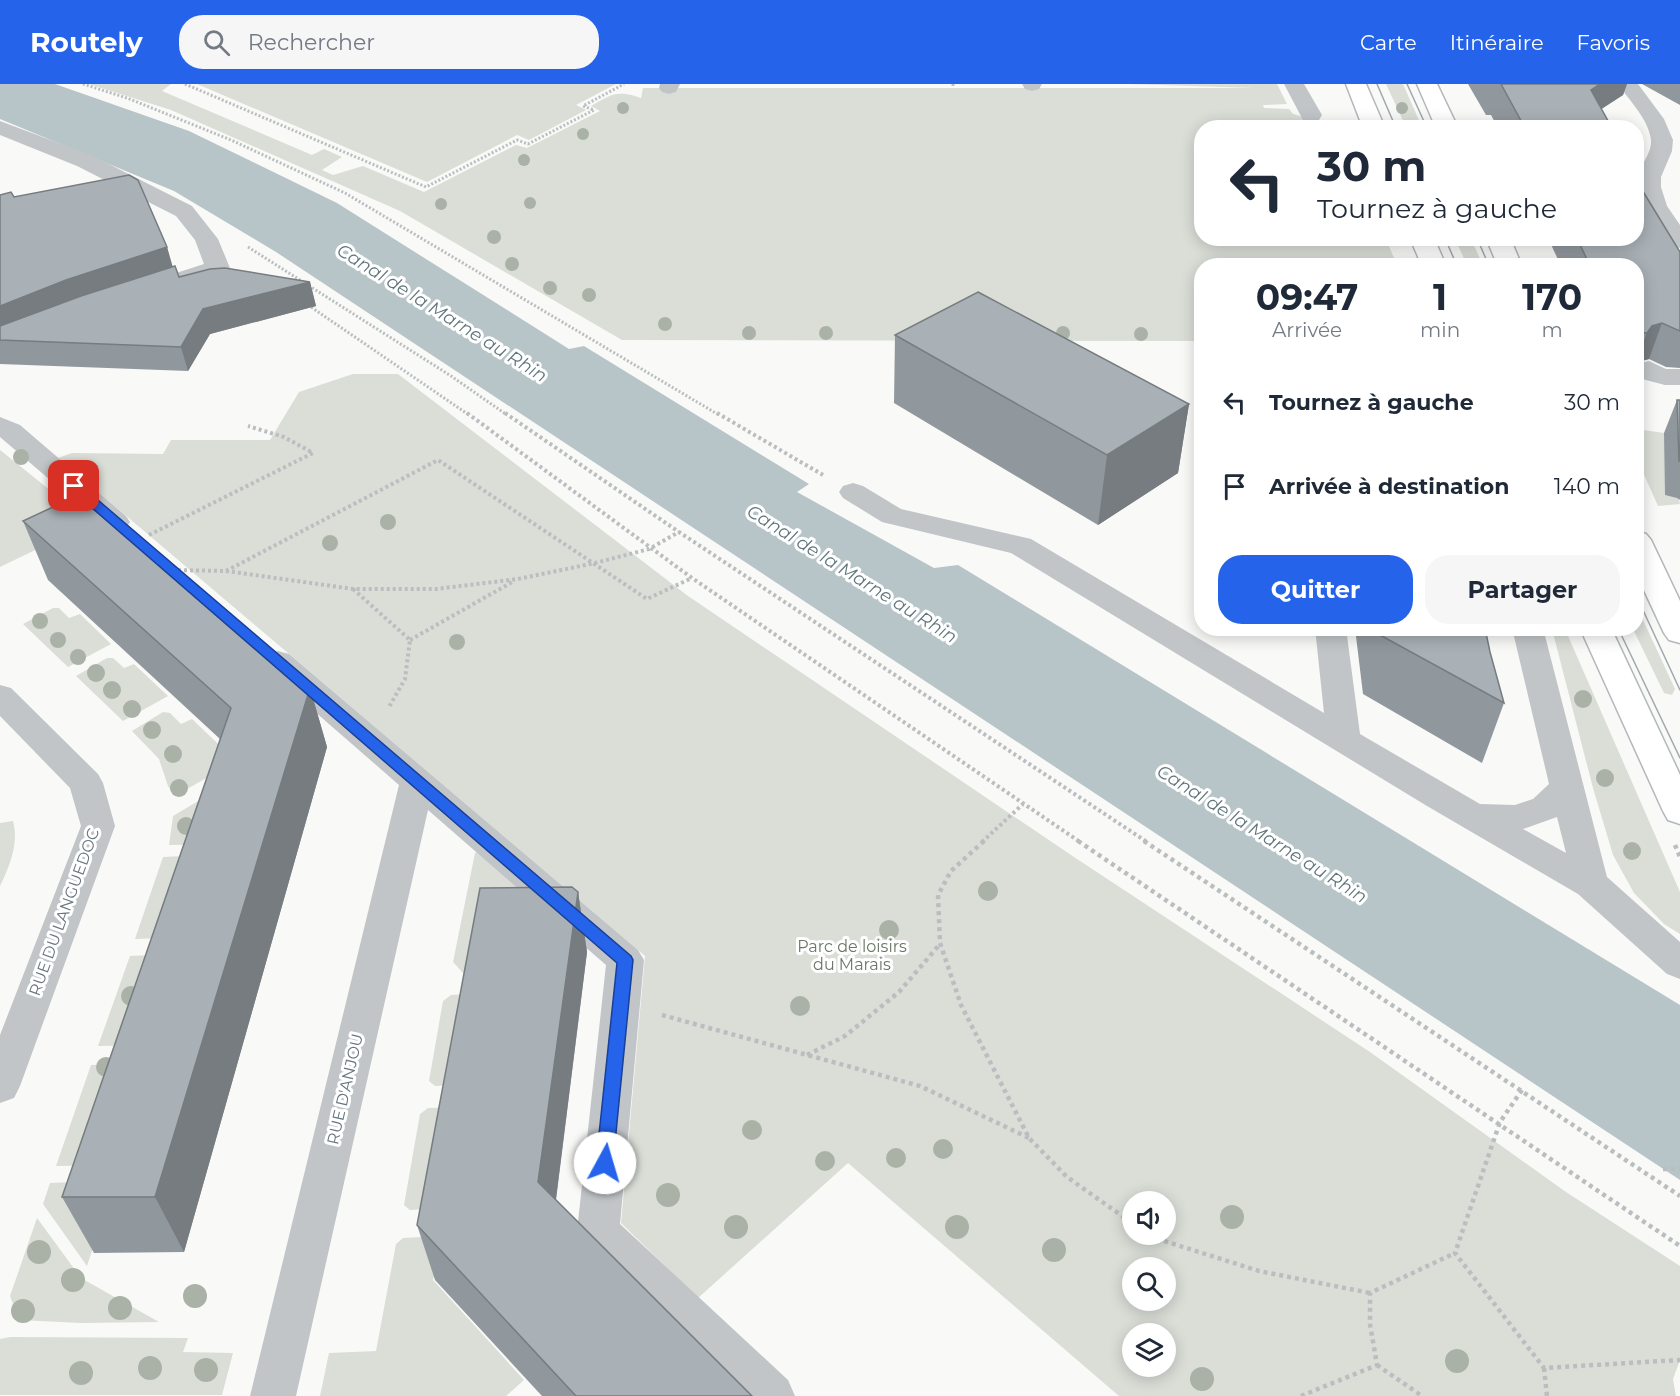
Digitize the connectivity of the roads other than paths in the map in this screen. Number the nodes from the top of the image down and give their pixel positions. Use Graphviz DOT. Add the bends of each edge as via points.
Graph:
graph roads {
  1 [pos="1294,84"];
  2 [pos="1356,84"];
  3 [pos="1427,84"];
  4 [pos="1634,93"];
  5 [pos="1612,101"];
  6 [pos="1311,114"];
  7 [pos="1371,120"];
  8 [pos="1443,120"];
  9 [pos="0,127"];
  10 [pos="1680,241"];
  11 [pos="155,288"];
  12 [pos="1649,369"];
  13 [pos="1680,376"];
  14 [pos="0,425"];
  15 [pos="853,492"];
  16 [pos="1644,557"];
  17 [pos="172,570"];
  18 [pos="1680,633"];
  19 [pos="1331,636"];
  20 [pos="1529,636"];
  21 [pos="1599,636"];
  22 [pos="260,646"];
  23 [pos="0,696"];
  24 [pos="1344,740"];
  25 [pos="417,782"];
  26 [pos="1567,787"];
  27 [pos="1680,811"];
  28 [pos="1473,817"];
  29 [pos="1591,884"];
  30 [pos="1680,964"];
  31 [pos="0,1086"];
  32 [pos="273,1396"];
  33 [pos="772,1396"];
  1 -- 6 [label="street"];
  2 -- 7 [label="main road"];
  3 -- 8 [label="main road"];
  4 -- 5 [label="street"];
  4 -- 10 [label="street" via="1659,127 1662,139 1649,193"];
  9 -- 11 [label="street" via="85,161 184,211 206,239 218,268"];
  12 -- 13 [label="street" via="1657,376"];
  14 -- 17 [label="street"];
  15 -- 24 [label="street" via="892,516 1021,546"];
  16 -- 18 [label="main road"];
  19 -- 24 [label="street"];
  20 -- 26 [label="street"];
  21 -- 27 [label="main road"];
  22 -- 25 [label="street"];
  23 -- 31 [label="street, RUE DU LANGUEDOC" via="86,783 98,826"];
  24 -- 28 [label="street"];
  25 -- 32 [label="street, RUE D'ANJOU"];
  25 -- 33 [label="street" via="625,960 598,1231"];
  26 -- 28 [label="street" via="1545,808 1517,818"];
  26 -- 29 [label="street"];
  28 -- 29 [label="street"];
  29 -- 30 [label="street"];
}
